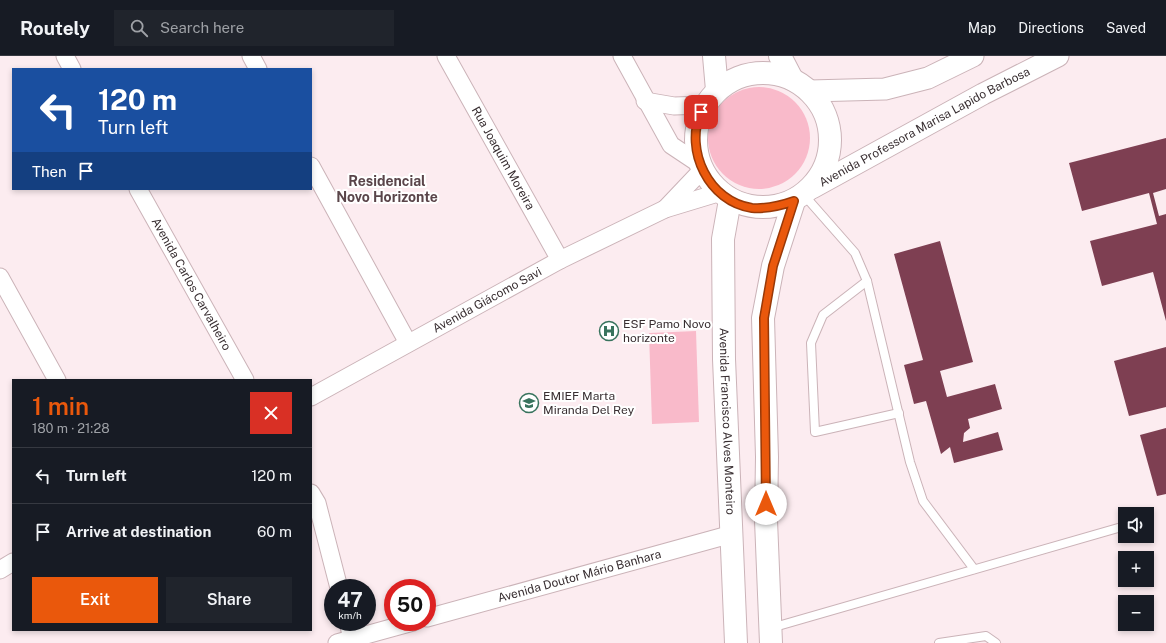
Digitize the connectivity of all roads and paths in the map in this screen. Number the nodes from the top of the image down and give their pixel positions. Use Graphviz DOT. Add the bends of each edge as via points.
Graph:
graph roads {
  1 [pos="65,56"];
  2 [pos="251,56"];
  3 [pos="446,56"];
  4 [pos="622,56"];
  5 [pos="714,56"];
  6 [pos="780,56"];
  7 [pos="974,56"];
  8 [pos="1058,56"];
  9 [pos="71,68"];
  10 [pos="257,68"];
  11 [pos="801,85"];
  12 [pos="711,97"];
  13 [pos="645,101"];
  14 [pos="700,166"];
  15 [pos="312,168"];
  16 [pos="139,190"];
  17 [pos="803,195"];
  18 [pos="725,196"];
  19 [pos="665,209"];
  20 [pos="560,260"];
  21 [pos="0,277"];
  22 [pos="867,280"];
  23 [pos="408,343"];
  24 [pos="56,379"];
  25 [pos="244,379"];
  26 [pos="312,396"];
  27 [pos="898,413"];
  28 [pos="312,495"];
  29 [pos="1118,528"];
  30 [pos="732,534"];
  31 [pos="12,563"];
  32 [pos="974,569"];
  33 [pos="0,570"];
  34 [pos="337,579"];
  35 [pos="436,616"];
  36 [pos="348,631"];
  37 [pos="384,631"];
  38 [pos="770,636"];
  39 [pos="348,642"];
  40 [pos="736,643"];
  41 [pos="939,643"];
  42 [pos="996,643"];
  1 -- 9 [label="street"];
  2 -- 10 [label="street"];
  3 -- 20 [label="street, Rua Joaquim Moreira"];
  4 -- 13 [label="street"];
  5 -- 12 [label="main road"];
  6 -- 11 [label="main road"];
  7 -- 11 [label="street" via="928,78 885,89"];
  8 -- 17 [label="street, Avenida Professora Marisa Lapido Barbosa" via="983,94"];
  11 -- 12 [label="main road" via="773,73 753,73 734,78"];
  11 -- 17 [label="main road" via="822,108 830,128 830,150 824,170"];
  12 -- 13 [label="street" via="674,106"];
  12 -- 14 [label="main road" via="698,120 697,144"];
  13 -- 14 [label="street" via="671,145"];
  14 -- 18 [label="main road" via="712,186"];
  14 -- 19 [label="street, Avenida Giácomo Savi"];
  15 -- 23 [label="street"];
  16 -- 25 [label="street, Avenida Carlos Carvalheiro"];
  17 -- 18 [label="main road" via="773,208 751,208"];
  17 -- 22 [label="lane" via="854,253"];
  17 -- 38 [label="main road" via="773,266 764,318"];
  18 -- 19 [label="street, Avenida Giácomo Savi"];
  18 -- 30 [label="main road, Avenida Francisco Alves Monteiro" via="724,359"];
  19 -- 20 [label="street, Avenida Giácomo Savi"];
  20 -- 23 [label="street, Avenida Giácomo Savi"];
  21 -- 24 [label="street"];
  22 -- 27 [label="lane"];
  22 -- 27 [label="lane" via="823,315 811,343 815,432"];
  23 -- 26 [label="street, Avenida Giácomo Savi"];
  27 -- 32 [label="lane" via="923,501"];
  28 -- 34 [label="street" via="317,503"];
  29 -- 32 [label="lane"];
  30 -- 35 [label="street, Avenida Doutor Mário Banhara"];
  30 -- 40 [label="main road, Avenida Francisco Alves Monteiro" via="733,620"];
  31 -- 33 [label="street"];
  32 -- 38 [label="lane"];
  36 -- 39 [label="street"];
  37 -- 39 [label="street"];
  41 -- 42 [label="lane" via="986,636"];
}
